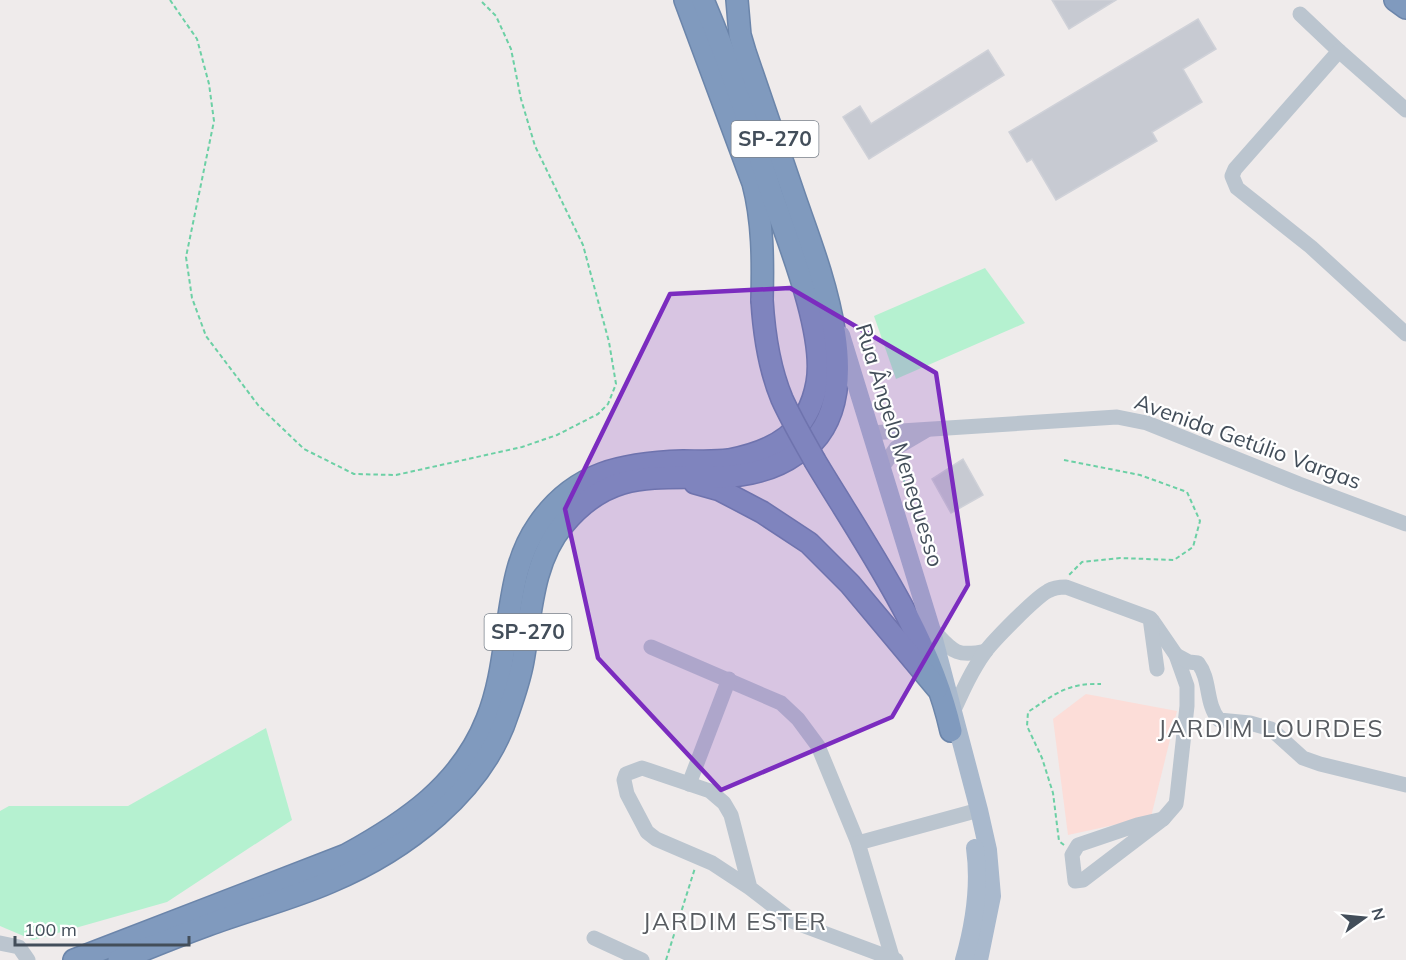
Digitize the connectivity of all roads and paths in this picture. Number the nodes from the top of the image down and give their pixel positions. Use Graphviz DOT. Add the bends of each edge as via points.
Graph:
graph roads {
  1 [pos="170,0"];
  2 [pos="480,0"];
  3 [pos="685,0"];
  4 [pos="703,0"];
  5 [pos="736,0"];
  6 [pos="1395,0"];
  7 [pos="1406,8"];
  8 [pos="1300,14"];
  9 [pos="1340,51"];
  10 [pos="1406,110"];
  11 [pos="822,276"];
  12 [pos="1406,334"];
  13 [pos="928,429"];
  14 [pos="870,432"];
  15 [pos="1064,460"];
  16 [pos="882,469"];
  17 [pos="674,477"];
  18 [pos="1406,524"];
  19 [pos="1054,589"];
  20 [pos="1150,618"];
  21 [pos="932,628"];
  22 [pos="651,647"];
  23 [pos="986,651"];
  24 [pos="1176,655"];
  25 [pos="1157,669"];
  26 [pos="729,679"];
  27 [pos="1101,684"];
  28 [pos="937,688"];
  29 [pos="954,710"];
  30 [pos="951,731"];
  31 [pos="689,784"];
  32 [pos="1406,784"];
  33 [pos="974,811"];
  34 [pos="1163,819"];
  35 [pos="858,843"];
  36 [pos="1072,853"];
  37 [pos="699,855"];
  38 [pos="750,888"];
  39 [pos="594,938"];
  40 [pos="0,943"];
  41 [pos="28,960"];
  42 [pos="74,960"];
  43 [pos="119,960"];
  44 [pos="642,960"];
  45 [pos="666,960"];
  46 [pos="894,960"];
  47 [pos="964,960"];
  48 [pos="979,960"];
  1 -- 2 [label="path" via="197,39 214,121 186,256 192,298 206,336 258,405 304,449 354,474 396,475 522,447 557,435 598,414 608,404 616,384 583,245 535,146 511,49 496,16"];
  3 -- 28 [label="highway, bridge" via="759,206 764,328 782,398 815,461 903,607 931,665"];
  4 -- 42 [label="highway, SP-270" via="723,45 812,324 819,362 817,384 802,423 787,439 766,450 726,460 646,463 599,474 554,504 536,527 515,578 498,686 488,718 472,750 424,806 346,855"];
  5 -- 11 [label="highway, SP-270" via="745,52"];
  6 -- 7 [label="highway"];
  8 -- 9 [label="street"];
  9 -- 10 [label="street"];
  9 -- 12 [label="street" via="1235,169 1233,181"];
  11 -- 14 [label="main road, Rua Ângelo Meneguesso / SP-270"];
  11 -- 17 [label="highway, SP-270" via="835,330 837,371 832,409 813,442 789,459 755,472"];
  13 -- 14 [label="street, Avenida Getúlio Vargas"];
  13 -- 16 [label="street, Avenida Getúlio Vargas" via="896,448"];
  13 -- 18 [label="street, Avenida Getúlio Vargas" via="1118,417 1147,423"];
  14 -- 16 [label="main road, Rua Ângelo Meneguesso / SP-270"];
  15 -- 19 [label="path" via="1140,475 1187,492 1200,521 1193,547 1174,560 1120,558 1082,562"];
  16 -- 21 [label="main road, Rua Ângelo Meneguesso / SP-270"];
  17 -- 28 [label="highway" via="720,490 809,543 850,584"];
  17 -- 43 [label="highway, SP-270" via="655,476 615,485 579,507 561,526 548,546 540,570 522,665 507,718 476,773 435,819 371,862 330,882"];
  19 -- 20 [label="street" via="1066,587"];
  19 -- 23 [label="street" via="1047,591"];
  20 -- 24 [label="street"];
  20 -- 25 [label="street"];
  21 -- 23 [label="street" via="959,653"];
  21 -- 29 [label="main road, Rua Ângelo Meneguesso"];
  22 -- 26 [label="street"];
  23 -- 29 [label="street"];
  24 -- 32 [label="street" via="1198,663 1204,672 1212,711 1220,720 1271,729 1303,758 1320,764"];
  24 -- 34 [label="street" via="1187,686 1187,706 1176,804"];
  26 -- 31 [label="street"];
  26 -- 35 [label="street" via="781,703 798,719 818,746"];
  27 -- 36 [label="path" via="1083,683 1066,688 1028,712 1027,726 1053,793 1059,841"];
  28 -- 30 [label="highway"];
  29 -- 33 [label="main road, Rua Ângelo Meneguesso" via="965,750"];
  30 -- 33 [label="main road"];
  31 -- 37 [label="street" via="642,768 626,774 624,780 647,832 671,846"];
  31 -- 38 [label="street" via="710,791 724,803 731,815"];
  33 -- 35 [label="street"];
  33 -- 47 [label="main road" via="977,865"];
  33 -- 48 [label="main road" via="988,850 992,896"];
  34 -- 36 [label="street" via="1078,845"];
  34 -- 36 [label="street" via="1077,882 1073,878"];
  35 -- 46 [label="street"];
  37 -- 38 [label="street"];
  37 -- 45 [label="path"];
  38 -- 46 [label="street" via="794,922"];
  39 -- 44 [label="street"];
  40 -- 41 [label="street" via="18,947"];
}
